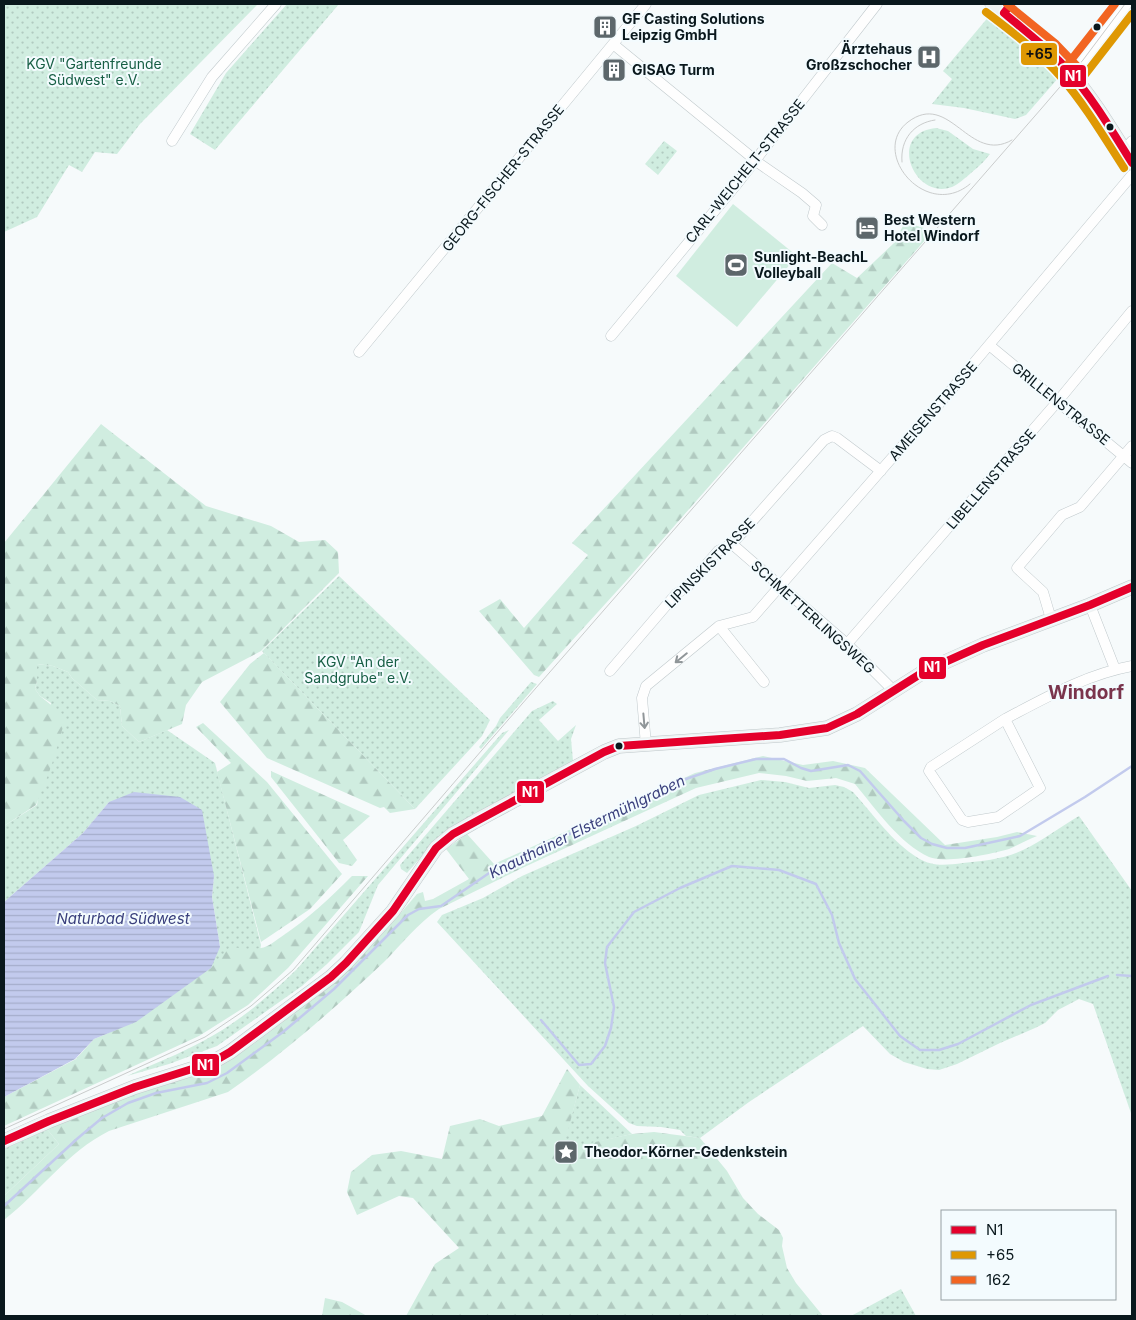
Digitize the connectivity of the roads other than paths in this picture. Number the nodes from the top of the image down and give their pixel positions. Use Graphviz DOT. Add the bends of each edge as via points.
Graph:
graph roads {
  1 [pos="276,4"];
  2 [pos="646,4"];
  3 [pos="876,4"];
  4 [pos="992,4"];
  5 [pos="1127,4"];
  6 [pos="612,44"];
  7 [pos="1072,75"];
  8 [pos="172,140"];
  9 [pos="1128,146"];
  10 [pos="756,160"];
  11 [pos="1132,163"];
  12 [pos="1132,175"];
  13 [pos="822,225"];
  14 [pos="1132,311"];
  15 [pos="611,336"];
  16 [pos="989,345"];
  17 [pos="359,352"];
  18 [pos="1058,401"];
  19 [pos="1132,446"];
  20 [pos="1124,455"];
  21 [pos="1132,463"];
  22 [pos="881,471"];
  23 [pos="732,544"];
  24 [pos="780,586"];
  25 [pos="1132,587"];
  26 [pos="1090,605"];
  27 [pos="1052,619"];
  28 [pos="719,626"];
  29 [pos="847,644"];
  30 [pos="1132,666"];
  31 [pos="1115,669"];
  32 [pos="610,671"];
  33 [pos="764,682"];
  34 [pos="893,690"];
  35 [pos="1005,719"];
  36 [pos="646,745"];
  37 [pos="4,1141"];
  1 -- 8 [label="street" via="212,77"];
  2 -- 6 [label="street, GEORG-FISCHER-STRASSE"];
  3 -- 10 [label="street, CARL-WEICHELT-STRASSE"];
  4 -- 7 [label="main road" via="1049,51"];
  5 -- 7 [label="street"];
  6 -- 10 [label="street"];
  6 -- 17 [label="street, GEORG-FISCHER-STRASSE"];
  7 -- 9 [label="main road"];
  9 -- 11 [label="main road"];
  10 -- 13 [label="street" via="816,205 813,216"];
  10 -- 15 [label="street, CARL-WEICHELT-STRASSE"];
  12 -- 16 [label="street, AMEISENSTRASSE"];
  14 -- 18 [label="street, LIBELLENSTRASSE"];
  16 -- 18 [label="street, GRILLENSTRASSE"];
  16 -- 22 [label="street, AMEISENSTRASSE"];
  18 -- 20 [label="street, GRILLENSTRASSE"];
  18 -- 29 [label="street, LIBELLENSTRASSE"];
  19 -- 20 [label="street"];
  20 -- 21 [label="street, GRILLENSTRASSE"];
  20 -- 27 [label="street" via="1080,507 1062,516 1017,568 1043,592"];
  22 -- 23 [label="street, LIPINSKISTRASSE" via="832,436 824,440"];
  22 -- 24 [label="street, AMEISENSTRASSE"];
  23 -- 24 [label="street, SCHMETTERLINGSWEG"];
  23 -- 32 [label="street, LIPINSKISTRASSE" via="718,551 688,586 676,594"];
  24 -- 28 [label="street, AMEISENSTRASSE" via="752,617"];
  24 -- 29 [label="street, SCHMETTERLINGSWEG"];
  25 -- 26 [label="main road"];
  26 -- 27 [label="main road"];
  26 -- 31 [label="street"];
  27 -- 34 [label="main road" via="925,671"];
  28 -- 33 [label="street"];
  28 -- 36 [label="street, AMEISENSTRASSE, one-way" via="646,686 642,698"];
  29 -- 34 [label="street, SCHMETTERLINGSWEG"];
  30 -- 31 [label="street"];
  31 -- 35 [label="street"];
  34 -- 36 [label="main road" via="857,714 827,728 780,735"];
  35 -- 35 [label="street" via="929,771 962,820 998,817 1040,788"];
  36 -- 37 [label="main road" via="619,746 604,752 453,834 429,857 393,911 360,949 331,977 230,1052 211,1062 49,1120"];
}
